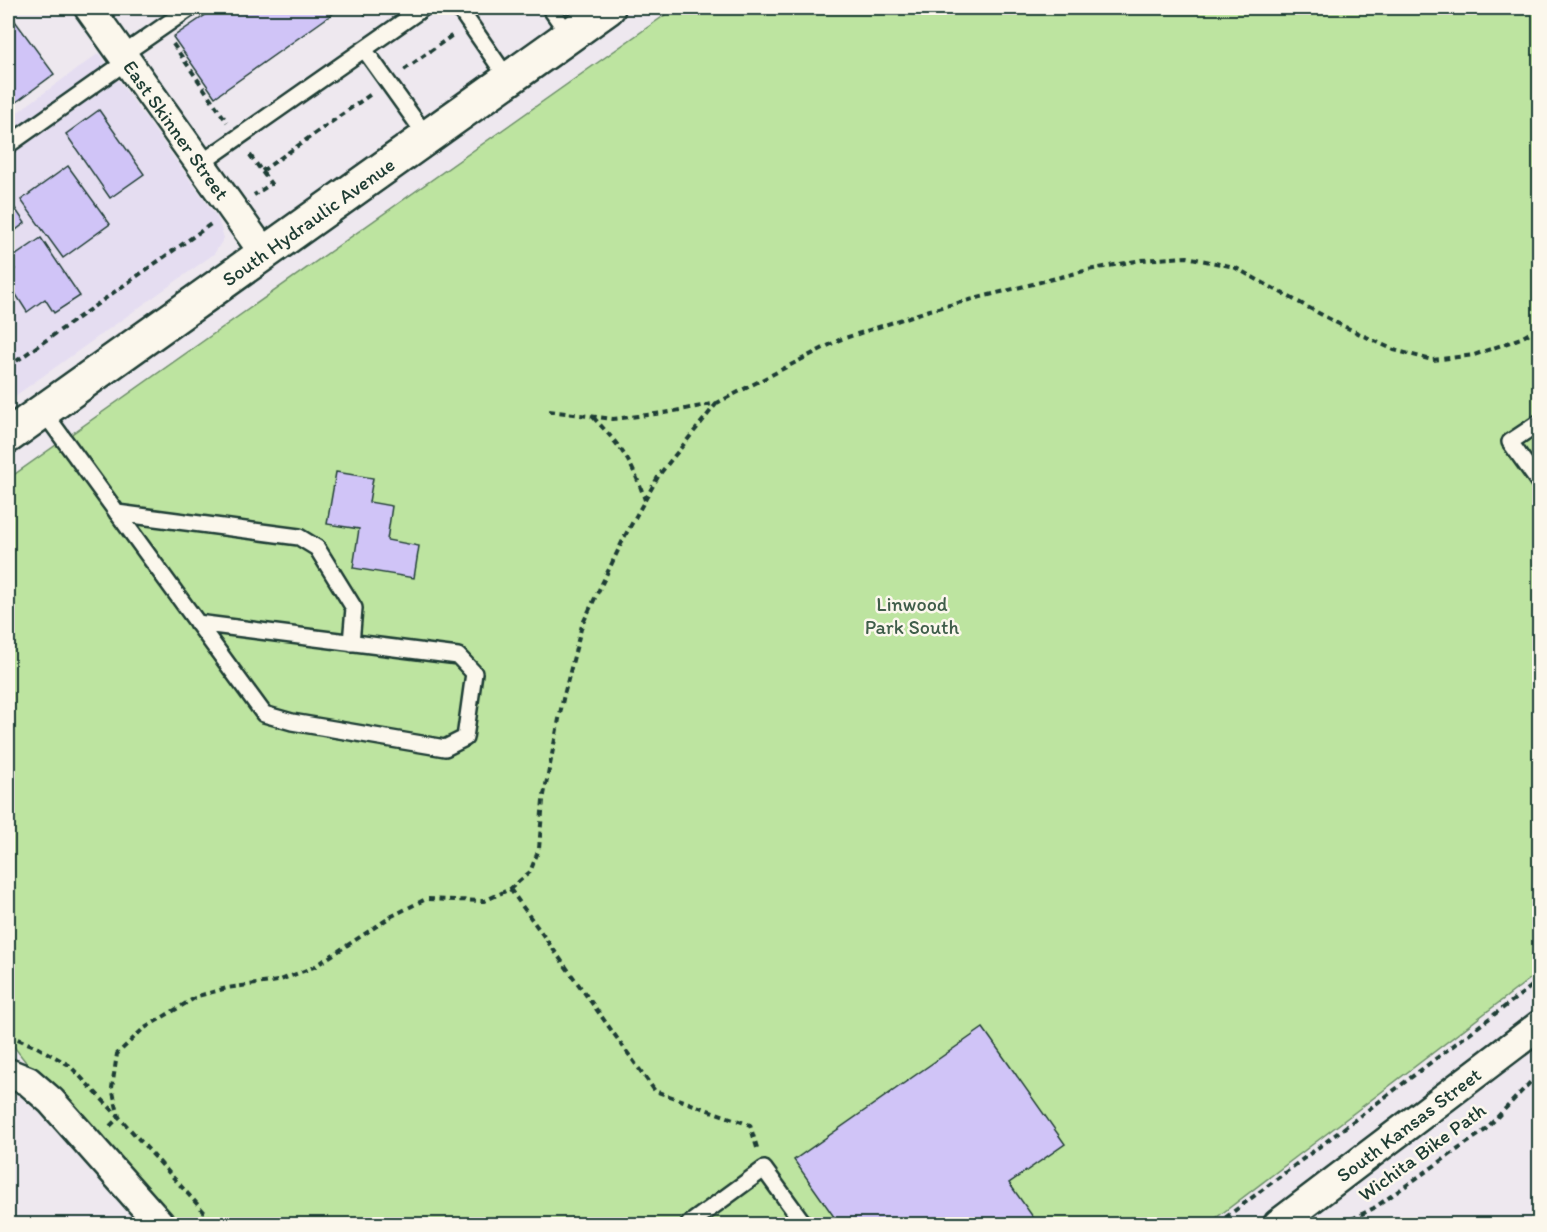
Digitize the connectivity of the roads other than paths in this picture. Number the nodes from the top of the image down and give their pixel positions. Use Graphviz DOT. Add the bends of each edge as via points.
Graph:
graph roads {
  1 [pos="89,8"];
  2 [pos="190,8"];
  3 [pos="423,8"];
  4 [pos="459,8"];
  5 [pos="550,8"];
  6 [pos="608,8"];
  7 [pos="569,35"];
  8 [pos="364,49"];
  9 [pos="124,58"];
  10 [pos="508,79"];
  11 [pos="427,136"];
  12 [pos="8,145"];
  13 [pos="200,164"];
  14 [pos="264,253"];
  15 [pos="43,411"];
  16 [pos="1539,422"];
  17 [pos="8,436"];
  18 [pos="1539,484"];
  19 [pos="117,513"];
  20 [pos="197,623"];
  21 [pos="351,643"];
  22 [pos="1539,1025"];
  23 [pos="8,1073"];
  24 [pos="160,1224"];
  25 [pos="689,1224"];
  26 [pos="804,1224"];
  27 [pos="1278,1224"];
  1 -- 9 [label="street, East Skinner Street"];
  2 -- 9 [label="lane"];
  3 -- 8 [label="lane"];
  4 -- 10 [label="lane"];
  5 -- 7 [label="lane"];
  6 -- 7 [label="street, South Hydraulic Avenue"];
  7 -- 10 [label="street, South Hydraulic Avenue"];
  8 -- 11 [label="lane"];
  8 -- 13 [label="lane"];
  9 -- 12 [label="lane"];
  9 -- 13 [label="street, East Skinner Street"];
  10 -- 11 [label="street, South Hydraulic Avenue"];
  11 -- 14 [label="street, South Hydraulic Avenue"];
  13 -- 14 [label="street, East Skinner Street"];
  14 -- 15 [label="street, South Hydraulic Avenue"];
  15 -- 17 [label="street, South Hydraulic Avenue"];
  15 -- 19 [label="lane"];
  16 -- 18 [label="lane" via="1510,442"];
  19 -- 20 [label="lane"];
  19 -- 21 [label="lane" via="299,537 317,548 354,608"];
  20 -- 21 [label="lane"];
  20 -- 21 [label="lane" via="264,714 445,748 465,738 474,672 458,656"];
  22 -- 27 [label="street, South Kansas Street"];
  23 -- 24 [label="street" via="28,1081 51,1101"];
  25 -- 26 [label="lane" via="764,1169"];
}
